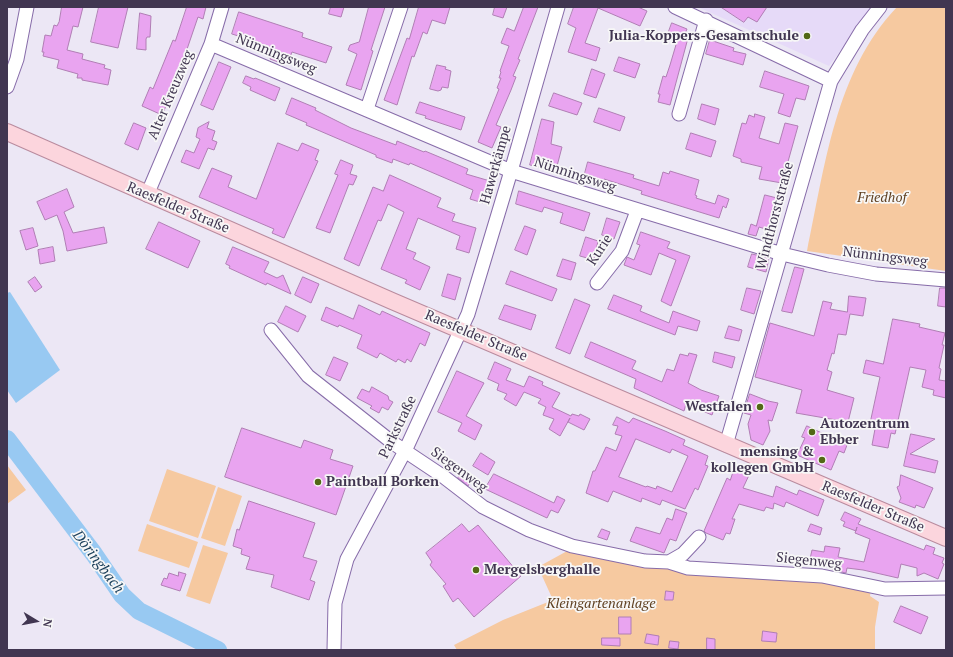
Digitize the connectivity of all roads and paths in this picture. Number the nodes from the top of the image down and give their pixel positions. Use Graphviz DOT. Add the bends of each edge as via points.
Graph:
graph roads {
  1 [pos="27,7"];
  2 [pos="222,7"];
  3 [pos="400,7"];
  4 [pos="558,7"];
  5 [pos="675,7"];
  6 [pos="880,7"];
  7 [pos="706,20"];
  8 [pos="211,44"];
  9 [pos="831,81"];
  10 [pos="7,87"];
  11 [pos="367,109"];
  12 [pos="678,114"];
  13 [pos="7,132"];
  14 [pos="511,171"];
  15 [pos="146,195"];
  16 [pos="637,211"];
  17 [pos="782,254"];
  18 [pos="946,280"];
  19 [pos="597,283"];
  20 [pos="271,330"];
  21 [pos="461,330"];
  22 [pos="726,445"];
  23 [pos="405,451"];
  24 [pos="699,537"];
  25 [pos="946,538"];
  26 [pos="669,562"];
  27 [pos="946,588"];
  28 [pos="334,650"];
  1 -- 10 [label="street" via="17,59"];
  2 -- 8 [label="street, Alter Kreuzweg"];
  3 -- 11 [label="street"];
  4 -- 14 [label="street, Hawerkämpe"];
  5 -- 7 [label="street"];
  6 -- 9 [label="street, Windthorststraße" via="862,30"];
  7 -- 9 [label="street"];
  7 -- 12 [label="street"];
  8 -- 11 [label="street, Nünningsweg"];
  8 -- 15 [label="street, Alter Kreuzweg"];
  9 -- 17 [label="street, Windthorststraße"];
  11 -- 14 [label="street, Nünningsweg"];
  13 -- 15 [label="main road, Raesfelder Straße"];
  14 -- 16 [label="street, Nünningsweg"];
  14 -- 21 [label="street, Hawerkämpe"];
  15 -- 21 [label="main road, Raesfelder Straße"];
  16 -- 17 [label="street, Nünningsweg"];
  16 -- 19 [label="street, Kurie" via="622,251"];
  17 -- 18 [label="street, Nünningsweg" via="876,274"];
  17 -- 22 [label="street, Windthorststraße"];
  20 -- 23 [label="street, Siegenweg" via="308,376"];
  21 -- 22 [label="main road, Raesfelder Straße"];
  21 -- 23 [label="street, Parkstraße"];
  22 -- 25 [label="main road, Raesfelder Straße"];
  23 -- 26 [label="street, Siegenweg" via="483,507 536,533 597,552 645,561"];
  23 -- 28 [label="street, Parkstraße" via="347,559 335,603"];
  24 -- 26 [label="street" via="683,554"];
  26 -- 27 [label="street, Siegenweg" via="699,569 822,576 885,590"];
}
